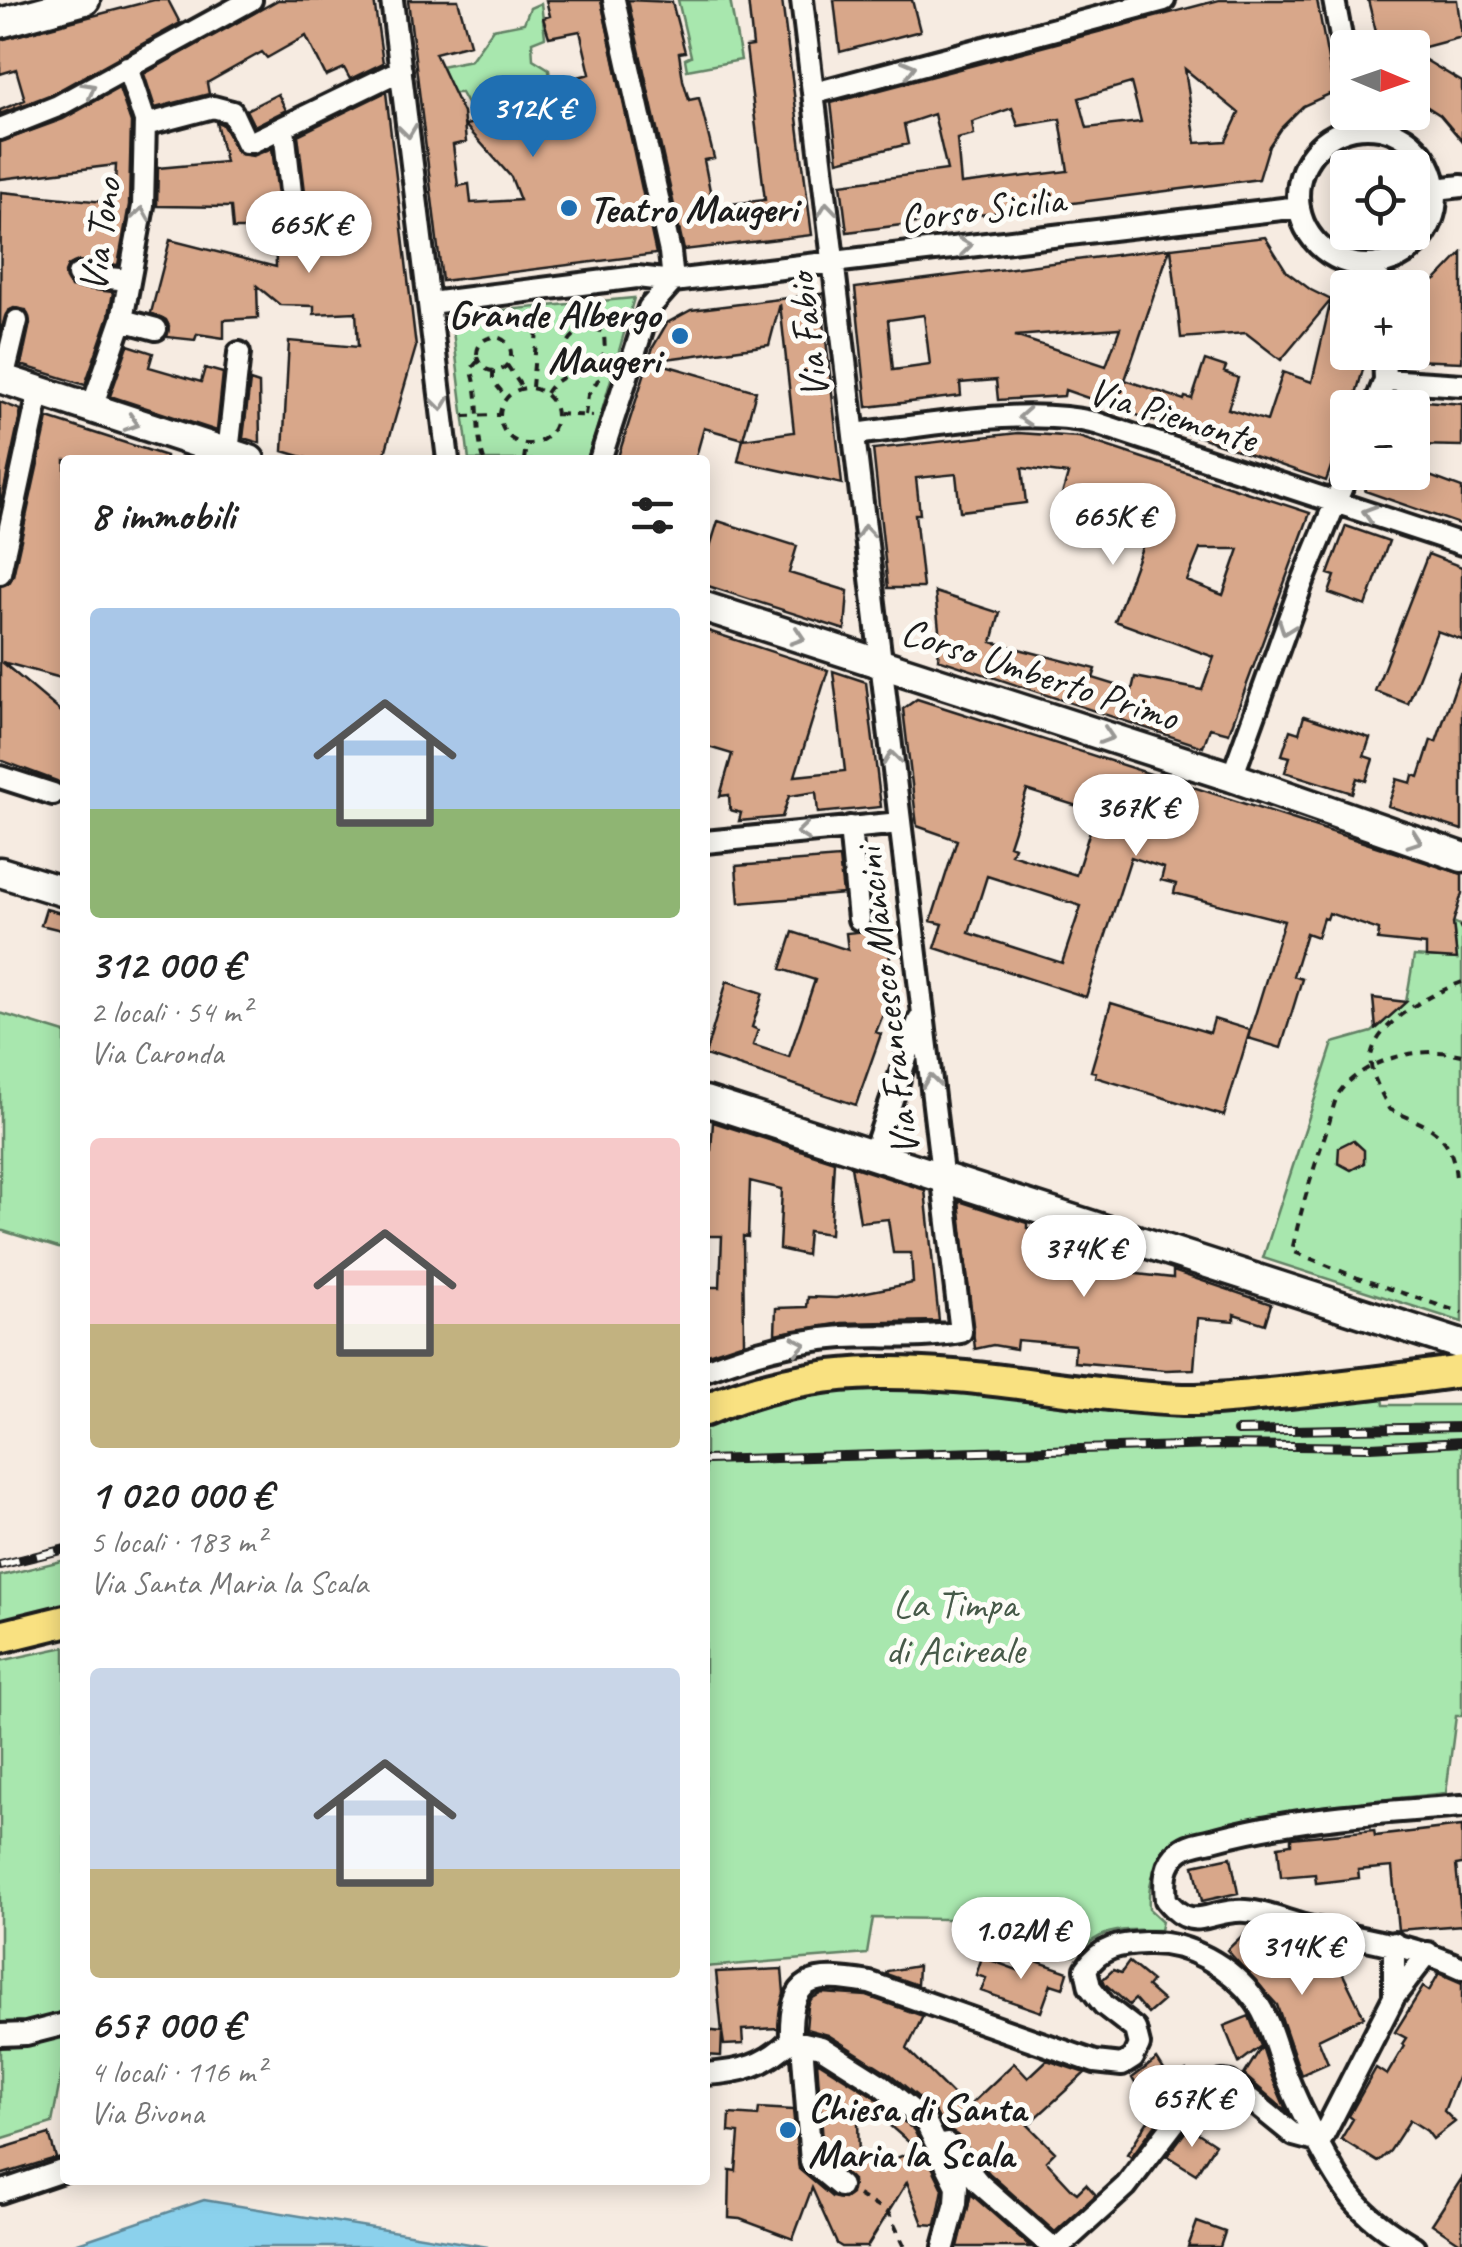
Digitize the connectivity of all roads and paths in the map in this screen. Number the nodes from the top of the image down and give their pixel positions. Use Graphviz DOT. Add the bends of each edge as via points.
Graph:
graph roads {
  1 [pos="84,0"];
  2 [pos="204,0"];
  3 [pos="251,0"];
  4 [pos="392,0"];
  5 [pos="614,0"];
  6 [pos="802,0"];
  7 [pos="1164,0"];
  8 [pos="1334,0"];
  9 [pos="213,20"];
  10 [pos="0,22"];
  11 [pos="1340,30"];
  12 [pos="128,67"];
  13 [pos="400,70"];
  14 [pos="814,94"];
  15 [pos="145,124"];
  16 [pos="0,129"];
  17 [pos="284,129"];
  18 [pos="1341,130"];
  19 [pos="1386,130"];
  20 [pos="1462,186"];
  21 [pos="1436,189"];
  22 [pos="292,202"];
  23 [pos="1299,207"];
  24 [pos="834,261"];
  25 [pos="1377,264"];
  26 [pos="1378,270"];
  27 [pos="78,275"];
  28 [pos="130,280"];
  29 [pos="673,281"];
  30 [pos="541,288"];
  31 [pos="430,303"];
  32 [pos="122,320"];
  33 [pos="17,321"];
  34 [pos="156,328"];
  35 [pos="239,353"];
  36 [pos="478,361"];
  37 [pos="507,365"];
  38 [pos="592,366"];
  39 [pos="1385,370"];
  40 [pos="492,371"];
  41 [pos="569,372"];
  42 [pos="2,379"];
  43 [pos="1385,380"];
  44 [pos="1462,385"];
  45 [pos="532,387"];
  46 [pos="522,388"];
  47 [pos="1381,390"];
  48 [pos="40,393"];
  49 [pos="546,393"];
  50 [pos="506,398"];
  51 [pos="91,410"];
  52 [pos="557,414"];
  53 [pos="443,416"];
  54 [pos="477,416"];
  55 [pos="500,416"];
  56 [pos="585,416"];
  57 [pos="613,416"];
  58 [pos="854,434"];
  59 [pos="526,444"];
  60 [pos="236,455"];
  61 [pos="239,455"];
  62 [pos="447,455"];
  63 [pos="483,455"];
  64 [pos="525,455"];
  65 [pos="601,455"];
  66 [pos="1341,490"];
  67 [pos="1336,502"];
  68 [pos="1462,544"];
  69 [pos="0,573"];
  70 [pos="710,609"];
  71 [pos="880,664"];
  72 [pos="1232,776"];
  73 [pos="0,777"];
  74 [pos="53,794"];
  75 [pos="900,823"];
  76 [pos="850,827"];
  77 [pos="710,841"];
  78 [pos="1462,857"];
  79 [pos="12,876"];
  80 [pos="60,890"];
  81 [pos="860,919"];
  82 [pos="1462,982"];
  83 [pos="922,1012"];
  84 [pos="1462,1055"];
  85 [pos="1372,1066"];
  86 [pos="710,1103"];
  87 [pos="873,1155"];
  88 [pos="942,1178"];
  89 [pos="1462,1182"];
  90 [pos="1462,1313"];
  91 [pos="1462,1344"];
  92 [pos="1423,1345"];
  93 [pos="1462,1354"];
  94 [pos="710,1368"];
  95 [pos="1462,1371"];
  96 [pos="1462,1380"];
  97 [pos="1391,1381"];
  98 [pos="710,1397"];
  99 [pos="1188,1400"];
  100 [pos="710,1408"];
  101 [pos="60,1626"];
  102 [pos="0,1638"];
  103 [pos="1462,1806"];
  104 [pos="1394,1943"];
  105 [pos="1428,1952"];
  106 [pos="1457,1960"];
  107 [pos="1394,1996"];
  108 [pos="60,2025"];
  109 [pos="0,2035"];
  110 [pos="797,2042"];
  111 [pos="710,2074"];
  112 [pos="924,2121"];
  113 [pos="1320,2142"];
  114 [pos="60,2172"];
  115 [pos="840,2186"];
  116 [pos="0,2192"];
  117 [pos="905,2247"];
  118 [pos="944,2247"];
  119 [pos="1055,2247"];
  120 [pos="1414,2247"];
  1 -- 10 [label="street"];
  2 -- 9 [label="street"];
  3 -- 9 [label="street"];
  4 -- 13 [label="street"];
  5 -- 29 [label="street"];
  6 -- 14 [label="street, Via Fabio"];
  14 -- 7 [label="street, one-way"];
  8 -- 11 [label="street"];
  9 -- 12 [label="street"];
  12 -- 15 [label="street, Via Tono"];
  16 -- 12 [label="street, one-way"];
  13 -- 17 [label="street"];
  13 -- 31 [label="street, one-way"];
  24 -- 14 [label="street, Via Fabio, one-way"];
  15 -- 17 [label="street" via="217,107 232,112 246,142"];
  28 -- 15 [label="street, Via Tono, one-way" via="143,206"];
  17 -- 22 [label="street"];
  18 -- 23 [label="street" via="1311,155 1298,189"];
  19 -- 21 [label="street" via="1422,154"];
  20 -- 21 [label="street"];
  21 -- 25 [label="street" via="1432,219 1416,244"];
  24 -- 23 [label="street, Corso Sicilia, one-way"];
  23 -- 25 [label="street" via="1327,252"];
  24 -- 29 [label="street, Corso Sicilia"];
  24 -- 58 [label="street, Via Fabio"];
  25 -- 26 [label="street"];
  27 -- 28 [label="street"];
  28 -- 32 [label="street, Via Tono"];
  29 -- 30 [label="street, Corso Sicilia" via="638,277"];
  29 -- 57 [label="street" via="649,308"];
  30 -- 31 [label="street, Corso Sicilia"];
  30 -- 45 [label="path"];
  31 -- 53 [label="street, one-way"];
  32 -- 34 [label="street"];
  32 -- 51 [label="street, Via Tono"];
  33 -- 42 [label="street"];
  35 -- 61 [label="street"];
  36 -- 37 [label="path" via="480,344 498,338 510,348"];
  36 -- 40 [label="path"];
  36 -- 54 [label="path" via="471,369"];
  37 -- 40 [label="path"];
  37 -- 46 [label="path"];
  38 -- 41 [label="path"];
  38 -- 41 [label="path" via="605,352 604,333 590,325 574,332 566,346 562,359"];
  38 -- 56 [label="path" via="598,380"];
  39 -- 43 [label="street"];
  40 -- 50 [label="path"];
  41 -- 49 [label="path"];
  42 -- 48 [label="street"];
  43 -- 44 [label="street"];
  43 -- 47 [label="street"];
  45 -- 46 [label="path"];
  45 -- 49 [label="path"];
  46 -- 50 [label="path"];
  48 -- 51 [label="street"];
  48 -- 69 [label="street"];
  49 -- 52 [label="path"];
  50 -- 55 [label="path"];
  51 -- 60 [label="street, one-way"];
  52 -- 56 [label="path"];
  52 -- 59 [label="path" via="544,440"];
  53 -- 54 [label="path"];
  53 -- 62 [label="street"];
  54 -- 55 [label="path"];
  54 -- 63 [label="path"];
  55 -- 59 [label="path" via="510,438"];
  56 -- 57 [label="path"];
  57 -- 65 [label="street"];
  67 -- 58 [label="street, Via Piemonte, one-way" via="1067,416"];
  71 -- 58 [label="street, Via Fabio, one-way"];
  59 -- 64 [label="path"];
  66 -- 67 [label="street"];
  68 -- 67 [label="street, Via Piemonte, one-way"];
  67 -- 72 [label="street, one-way"];
  70 -- 71 [label="street, Corso Umberto Primo, one-way"];
  71 -- 72 [label="street, Corso Umberto Primo, one-way"];
  75 -- 71 [label="street, Via Francesco Mancini, one-way"];
  72 -- 78 [label="street, Corso Umberto Primo, one-way"];
  73 -- 74 [label="street"];
  75 -- 76 [label="street"];
  75 -- 83 [label="street, Via Francesco Mancini"];
  76 -- 77 [label="street, one-way"];
  76 -- 81 [label="street"];
  79 -- 80 [label="street"];
  82 -- 85 [label="path" via="1394,1022 1371,1055"];
  83 -- 87 [label="street"];
  88 -- 83 [label="street, Via Francesco Mancini, one-way"];
  84 -- 85 [label="path" via="1410,1054"];
  85 -- 89 [label="path" via="1389,1109 1448,1142"];
  85 -- 90 [label="path" via="1340,1091 1292,1251"];
  86 -- 87 [label="street"];
  87 -- 88 [label="street"];
  88 -- 92 [label="street"];
  94 -- 88 [label="street, Via Francesco Mancini, one-way" via="838,1337 961,1332"];
  91 -- 92 [label="street"];
  92 -- 93 [label="main road"];
  92 -- 98 [label="main road" via="1240,1377 1152,1380 922,1359 848,1359"];
  92 -- 99 [label="street" via="1416,1367 1234,1388"];
  95 -- 97 [label="main road"];
  96 -- 97 [label="street"];
  97 -- 99 [label="main road"];
  99 -- 100 [label="main road" via="896,1371 807,1378"];
  101 -- 102 [label="main road"];
  103 -- 104 [label="street" via="1317,1818 1242,1832 1184,1847 1167,1868 1166,1900 1188,1918 1238,1910"];
  104 -- 105 [label="street"];
  104 -- 107 [label="street"];
  105 -- 106 [label="street"];
  105 -- 107 [label="street"];
  107 -- 113 [label="street"];
  108 -- 109 [label="street"];
  110 -- 111 [label="street" via="772,2058"];
  110 -- 112 [label="street" via="821,2047"];
  110 -- 113 [label="street" via="793,2006 799,1990 812,1980 837,1978 870,1983 1095,2062 1122,2065 1139,2045 1135,2029 1104,2005 1086,1969 1096,1954 1120,1944 1164,1942 1206,1957 1258,2002"];
  110 -- 115 [label="street" via="812,2162"];
  112 -- 118 [label="street" via="957,2186"];
  112 -- 119 [label="street" via="980,2184"];
  113 -- 119 [label="street" via="1294,2135 1222,2082 1178,2118 1126,2186"];
  113 -- 120 [label="street" via="1349,2195"];
  114 -- 116 [label="street"];
  115 -- 117 [label="path" via="889,2214"];
}
